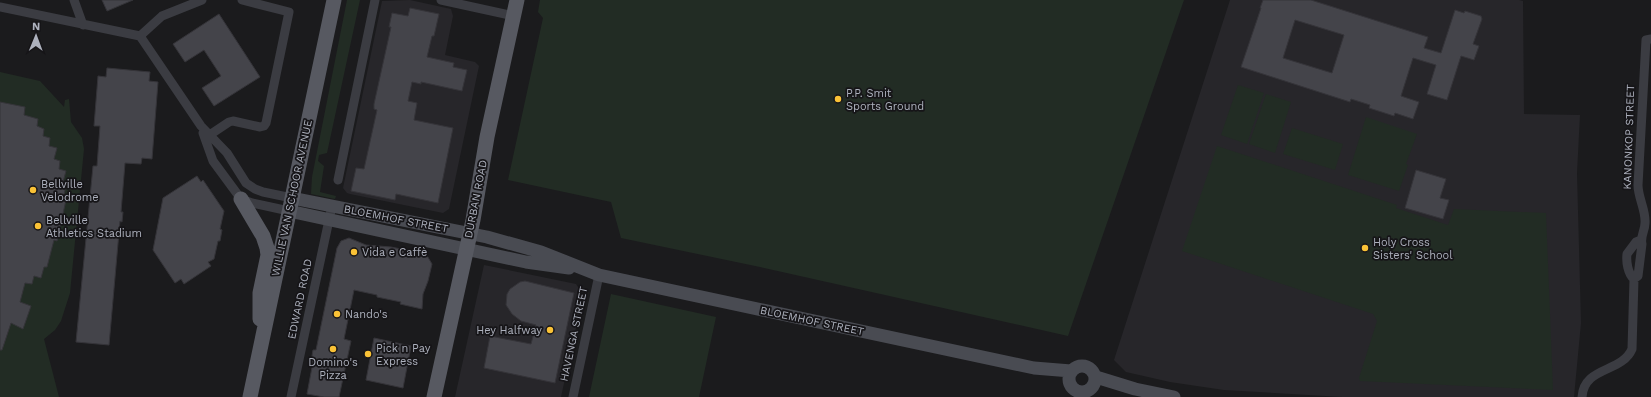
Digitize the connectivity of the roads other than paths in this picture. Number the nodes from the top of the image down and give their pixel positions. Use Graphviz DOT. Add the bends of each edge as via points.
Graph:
graph roads {
  1 [pos="74,0"];
  2 [pos="202,0"];
  3 [pos="242,0"];
  4 [pos="334,0"];
  5 [pos="375,0"];
  6 [pos="441,0"];
  7 [pos="517,0"];
  8 [pos="0,7"];
  9 [pos="514,16"];
  10 [pos="83,25"];
  11 [pos="140,36"];
  12 [pos="1648,40"];
  13 [pos="207,136"];
  14 [pos="338,180"];
  15 [pos="241,199"];
  16 [pos="290,204"];
  17 [pos="330,212"];
  18 [pos="470,234"];
  19 [pos="1641,240"];
  20 [pos="466,249"];
  21 [pos="595,273"];
  22 [pos="1634,279"];
  23 [pos="262,340"];
  24 [pos="1070,376"];
  25 [pos="1094,383"];
  26 [pos="250,397"];
  27 [pos="291,397"];
  28 [pos="434,397"];
  29 [pos="573,397"];
  30 [pos="1174,397"];
  31 [pos="1582,397"];
  1 -- 10 [label="street"];
  2 -- 11 [label="street" via="162,16"];
  3 -- 13 [label="street" via="289,12 266,123 260,127 233,121"];
  4 -- 16 [label="main road, WILLIE VAN SCHOOR AVENUE"];
  5 -- 14 [label="street"];
  6 -- 9 [label="street"];
  7 -- 9 [label="main road, DURBAN ROAD"];
  8 -- 10 [label="street"];
  9 -- 18 [label="main road, DURBAN ROAD" via="487,137"];
  10 -- 11 [label="street"];
  11 -- 13 [label="street"];
  12 -- 19 [label="street, KANONKOP STREET" via="1638,186 1645,224"];
  13 -- 15 [label="street" via="213,161"];
  13 -- 16 [label="street" via="227,153 246,183"];
  15 -- 16 [label="street" via="252,203"];
  15 -- 23 [label="main road" via="263,236 267,248 268,255 260,293"];
  16 -- 17 [label="street, BLOEMHOF STREET"];
  16 -- 23 [label="main road, WILLIE VAN SCHOOR AVENUE"];
  17 -- 18 [label="street, BLOEMHOF STREET"];
  17 -- 20 [label="street, BLOEMHOF STREET"];
  17 -- 27 [label="street, EDWARD ROAD"];
  18 -- 20 [label="main road, DURBAN ROAD"];
  18 -- 21 [label="street, BLOEMHOF STREET" via="541,252"];
  19 -- 22 [label="street, KANONKOP STREET" via="1638,276"];
  19 -- 22 [label="street" via="1636,242 1627,254 1629,269"];
  20 -- 21 [label="street, BLOEMHOF STREET"];
  20 -- 28 [label="main road, DURBAN ROAD"];
  21 -- 24 [label="street, BLOEMHOF STREET"];
  21 -- 29 [label="street, HAVENGA STREET"];
  22 -- 31 [label="street, KANONKOP STREET" via="1633,344 1630,354 1590,378 1585,383"];
  23 -- 26 [label="main road, WILLIE VAN SCHOOR AVENUE"];
  24 -- 25 [label="street, BLOEMHOF STREET" via="1071,386 1076,391 1083,392"];
  24 -- 25 [label="street, BLOEMHOF STREET" via="1078,366 1087,366 1094,372"];
  25 -- 30 [label="street, BLOEMHOF STREET"];
}
